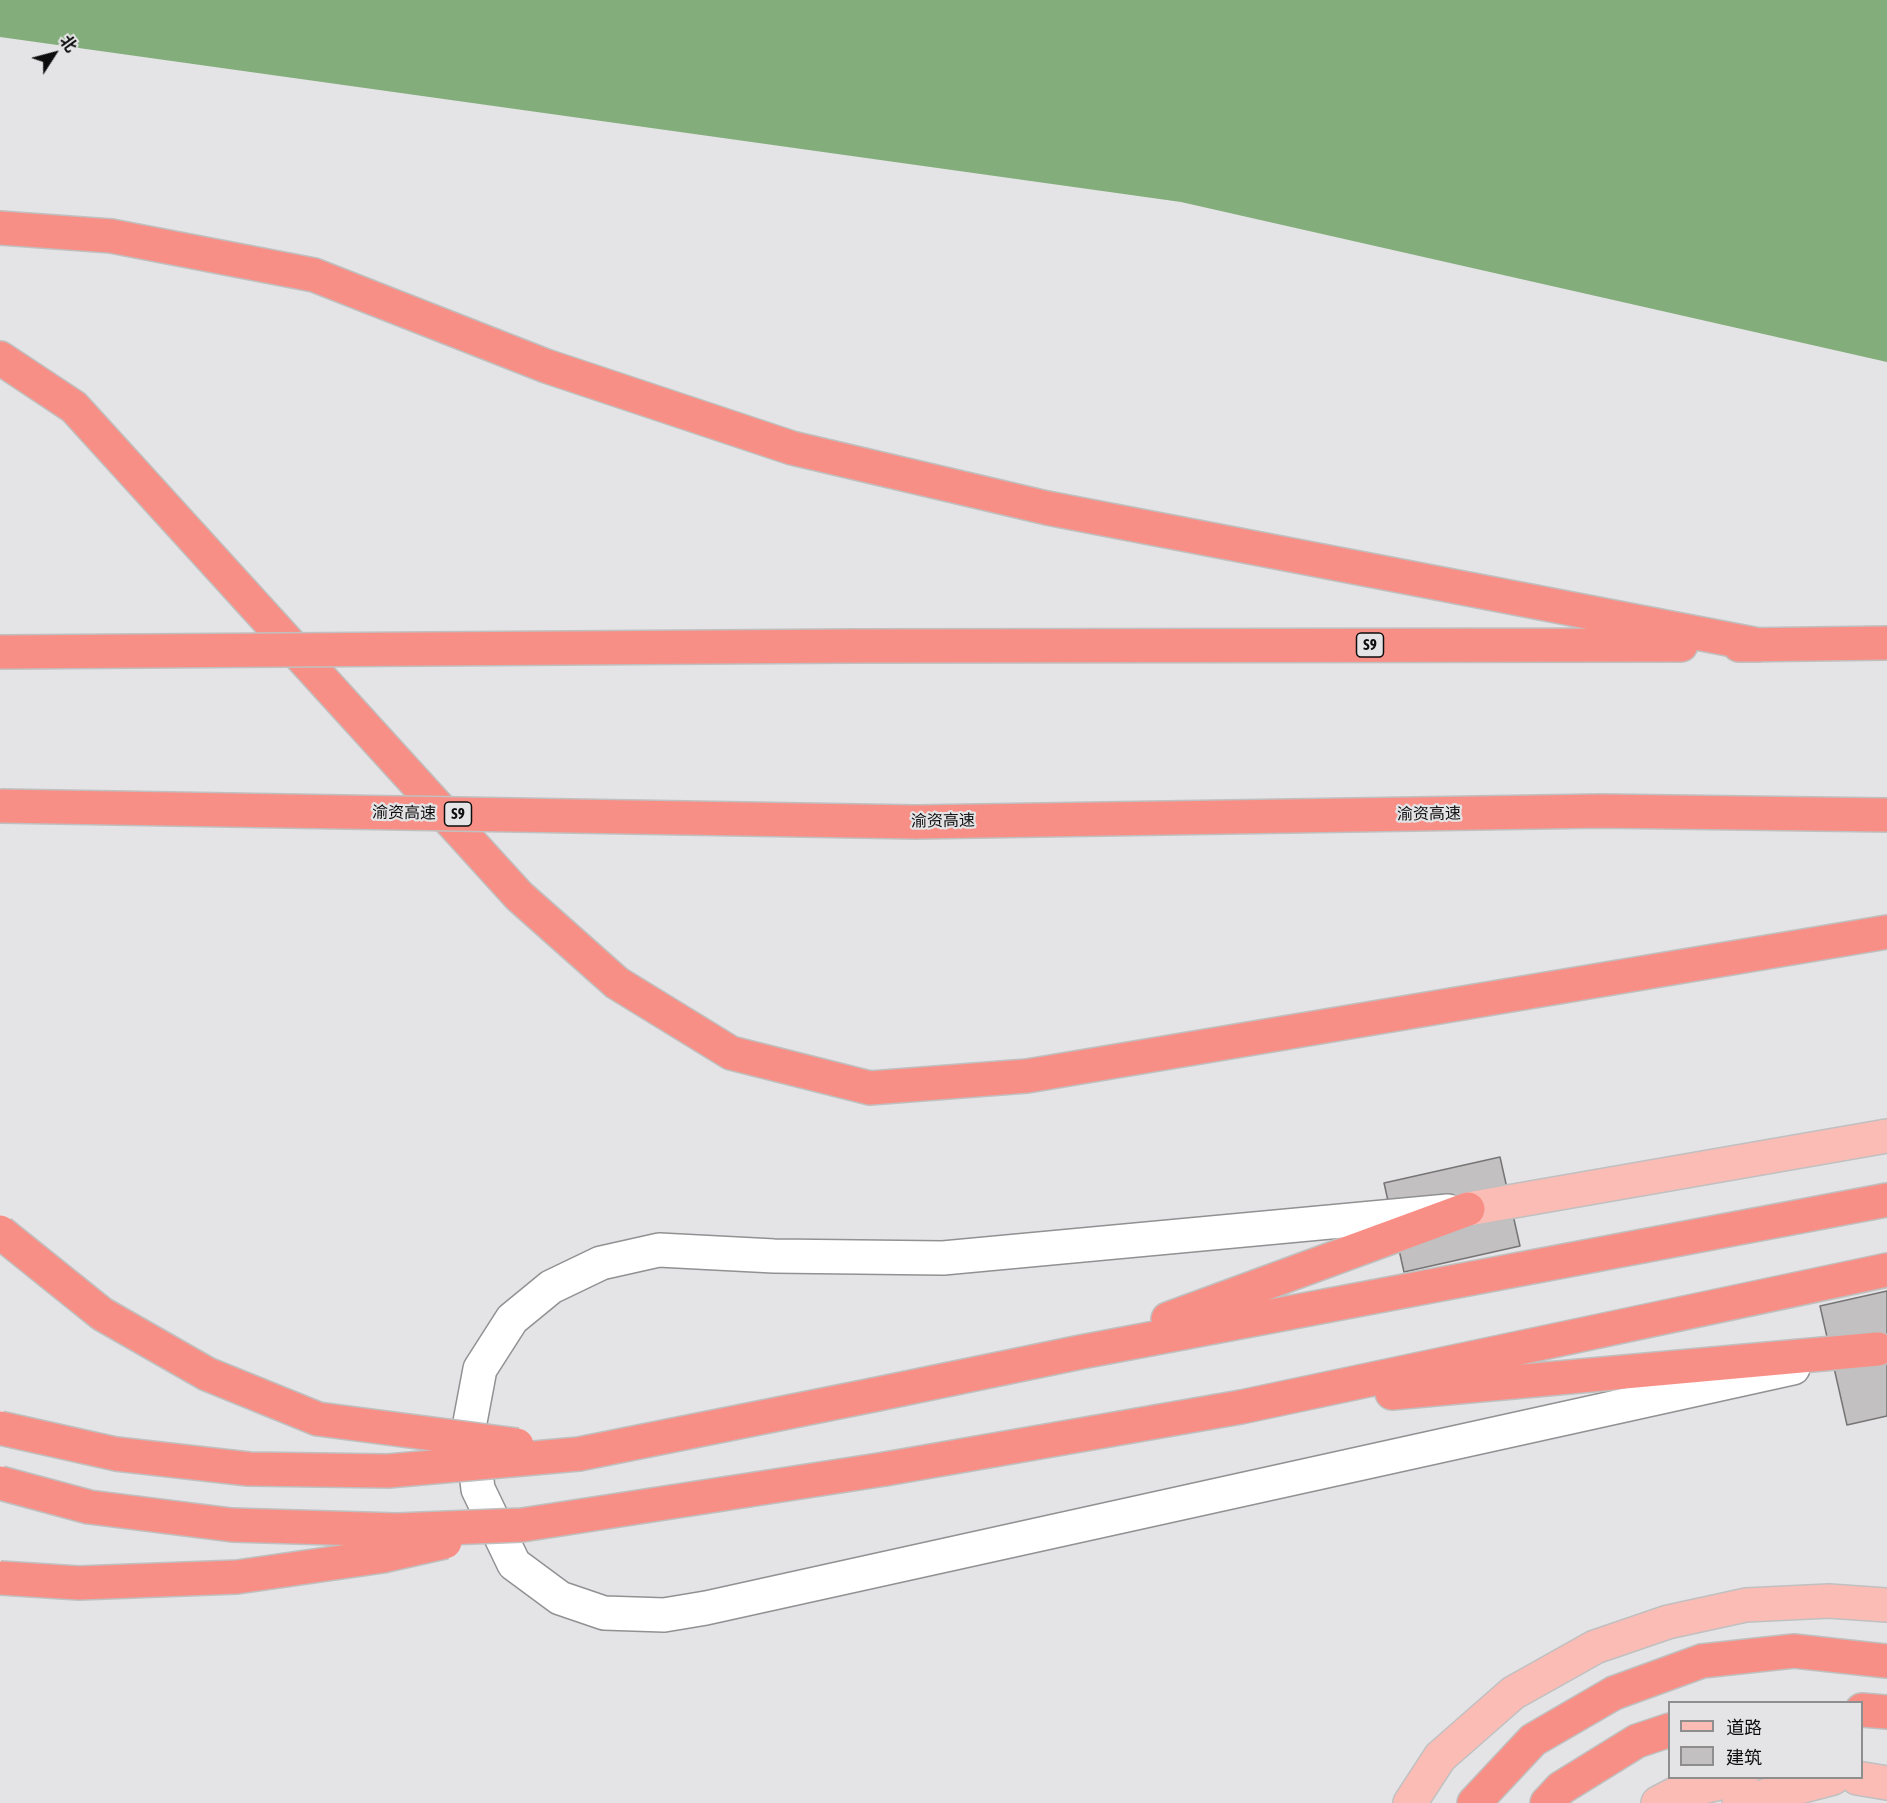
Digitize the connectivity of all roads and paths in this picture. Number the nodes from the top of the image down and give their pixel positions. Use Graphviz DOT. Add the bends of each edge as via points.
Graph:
graph roads {
  1 [pos="0,228"];
  2 [pos="0,358"];
  3 [pos="1887,643"];
  4 [pos="1759,645"];
  5 [pos="0,652"];
  6 [pos="0,806"];
  7 [pos="1887,815"];
  8 [pos="1887,932"];
  9 [pos="1887,1136"];
  10 [pos="1887,1200"];
  11 [pos="1468,1209"];
  12 [pos="0,1232"];
  13 [pos="1887,1270"];
  14 [pos="1882,1348"];
  15 [pos="1081,1352"];
  16 [pos="1241,1407"];
  17 [pos="0,1428"];
  18 [pos="579,1454"];
  19 [pos="0,1483"];
  20 [pos="522,1525"];
  21 [pos="0,1578"];
  22 [pos="1887,1605"];
  23 [pos="1887,1661"];
  24 [pos="1863,1710"];
  25 [pos="1887,1712"];
  26 [pos="1668,1731"];
  27 [pos="1440,1757"];
  28 [pos="1737,1779"];
  29 [pos="1829,1779"];
  30 [pos="1863,1779"];
  31 [pos="1887,1783"];
  32 [pos="1404,1803"];
  33 [pos="1410,1803"];
  34 [pos="1474,1803"];
  35 [pos="1547,1803"];
  36 [pos="1658,1803"];
  37 [pos="1738,1803"];
  1 -- 4 [label="highway" via="111,236 314,275 546,366 792,448 1023,503"];
  2 -- 8 [label="highway" via="74,407 519,896 617,983 731,1053 870,1088 1027,1076"];
  3 -- 4 [label="highway, S9"];
  4 -- 5 [label="highway, S9, bridge"];
  6 -- 7 [label="highway, 渝资高速 / S9, bridge" via="916,822 1601,811"];
  9 -- 11 [label="main road"];
  10 -- 15 [label="highway"];
  11 -- 14 [label="lane" via="943,1258 659,1250 601,1263 551,1287 512,1319 480,1369 470,1422 478,1489 514,1564 560,1598 604,1613 664,1615"];
  11 -- 15 [label="highway"];
  12 -- 18 [label="highway, bridge" via="102,1314 207,1374 318,1419"];
  13 -- 16 [label="highway"];
  14 -- 16 [label="highway"];
  15 -- 18 [label="highway, bridge"];
  16 -- 20 [label="highway, bridge" via="885,1469"];
  17 -- 18 [label="highway, bridge" via="116,1454 249,1469 388,1471"];
  19 -- 20 [label="highway, bridge" via="89,1507 232,1525 397,1530"];
  20 -- 21 [label="highway, bridge" via="383,1557 237,1576 79,1583"];
  22 -- 27 [label="main road" via="1829,1601 1746,1605 1668,1622 1595,1647 1513,1694"];
  23 -- 34 [label="highway" via="1794,1651 1702,1661 1614,1693 1533,1740"];
  24 -- 25 [label="highway"];
  26 -- 35 [label="highway" via="1637,1741 1561,1788"];
  27 -- 32 [label="main road"];
  27 -- 33 [label="main road"];
  28 -- 36 [label="main road" via="1677,1793"];
  29 -- 37 [label="main road"];
  30 -- 31 [label="main road"];
}
